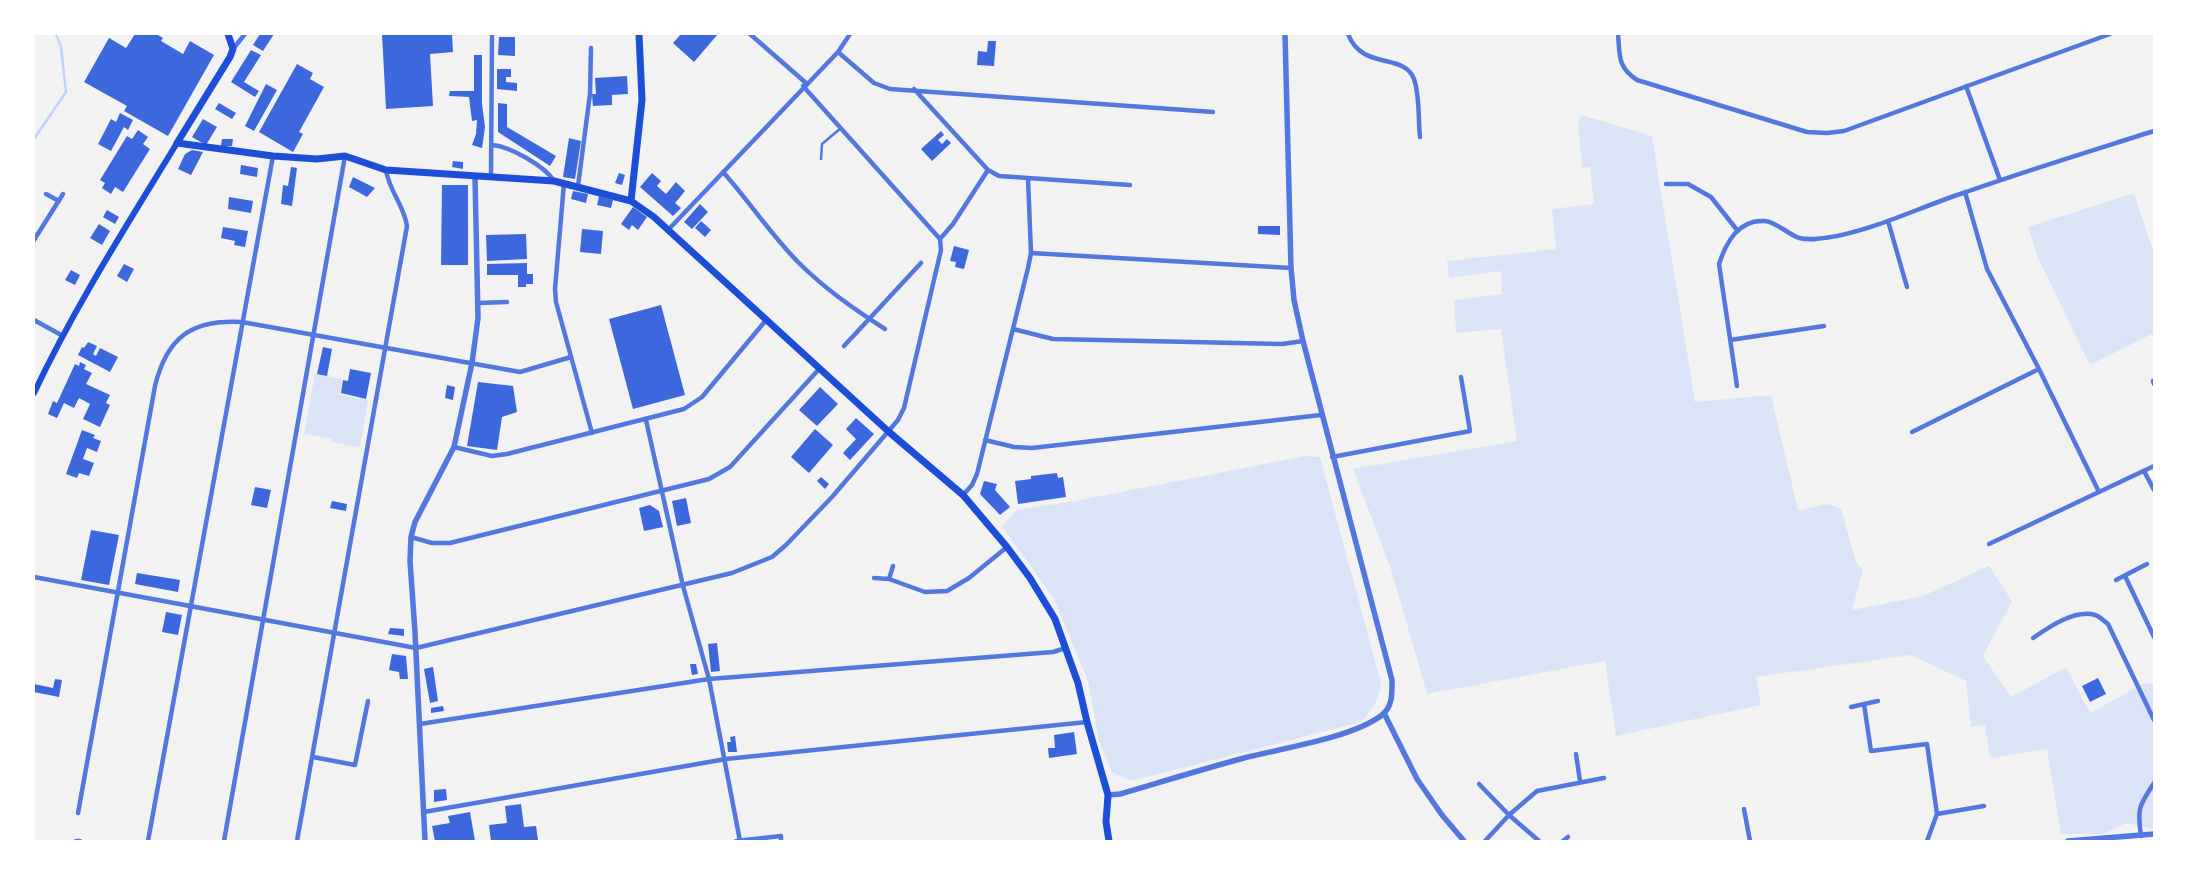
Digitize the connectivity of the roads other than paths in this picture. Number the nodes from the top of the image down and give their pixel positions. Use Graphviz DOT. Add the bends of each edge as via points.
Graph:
graph roads {
  1 [pos="228,34"];
  2 [pos="245,34"];
  3 [pos="492,34"];
  4 [pos="639,34"];
  5 [pos="750,34"];
  6 [pos="850,34"];
  7 [pos="1285,34"];
  8 [pos="1348,34"];
  9 [pos="1618,34"];
  10 [pos="2110,34"];
  11 [pos="592,48"];
  12 [pos="233,50"];
  13 [pos="838,52"];
  14 [pos="805,84"];
  15 [pos="1966,86"];
  16 [pos="914,89"];
  17 [pos="1213,112"];
  18 [pos="841,128"];
  19 [pos="2154,131"];
  20 [pos="1420,137"];
  21 [pos="177,142"];
  22 [pos="492,145"];
  23 [pos="273,156"];
  24 [pos="345,156"];
  25 [pos="821,159"];
  26 [pos="386,170"];
  27 [pos="988,170"];
  28 [pos="723,172"];
  29 [pos="475,177"];
  30 [pos="491,177"];
  31 [pos="1028,178"];
  32 [pos="2000,180"];
  33 [pos="554,181"];
  34 [pos="564,183"];
  35 [pos="1666,184"];
  36 [pos="1130,185"];
  37 [pos="578,186"];
  38 [pos="1964,192"];
  39 [pos="46,194"];
  40 [pos="63,194"];
  41 [pos="59,201"];
  42 [pos="631,201"];
  43 [pos="1888,221"];
  44 [pos="667,230"];
  45 [pos="1737,230"];
  46 [pos="940,239"];
  47 [pos="34,240"];
  48 [pos="1031,253"];
  49 [pos="922,263"];
  50 [pos="1291,268"];
  51 [pos="1907,287"];
  52 [pos="507,302"];
  53 [pos="478,303"];
  54 [pos="767,319"];
  55 [pos="870,319"];
  56 [pos="34,320"];
  57 [pos="242,322"];
  58 [pos="1824,326"];
  59 [pos="885,329"];
  60 [pos="1012,329"];
  61 [pos="315,335"];
  62 [pos="62,336"];
  63 [pos="1730,340"];
  64 [pos="1302,341"];
  65 [pos="844,346"];
  66 [pos="386,348"];
  67 [pos="571,357"];
  68 [pos="472,363"];
  69 [pos="820,368"];
  70 [pos="2040,369"];
  71 [pos="1461,377"];
  72 [pos="1737,386"];
  73 [pos="34,393"];
  74 [pos="1321,415"];
  75 [pos="646,420"];
  76 [pos="889,432"];
  77 [pos="1912,432"];
  78 [pos="592,433"];
  79 [pos="985,440"];
  80 [pos="454,447"];
  81 [pos="1332,457"];
  82 [pos="2154,466"];
  83 [pos="2144,471"];
  84 [pos="663,490"];
  85 [pos="2154,490"];
  86 [pos="2099,492"];
  87 [pos="963,495"];
  88 [pos="411,537"];
  89 [pos="1989,544"];
  90 [pos="1007,546"];
  91 [pos="2147,564"];
  92 [pos="893,566"];
  93 [pos="2125,576"];
  94 [pos="34,577"];
  95 [pos="874,578"];
  96 [pos="889,579"];
  97 [pos="2116,580"];
  98 [pos="683,586"];
  99 [pos="118,593"];
  100 [pos="191,606"];
  101 [pos="264,620"];
  102 [pos="335,633"];
  103 [pos="2154,637"];
  104 [pos="2033,638"];
  105 [pos="1066,647"];
  106 [pos="416,648"];
  107 [pos="709,679"];
  108 [pos="368,701"];
  109 [pos="1878,701"];
  110 [pos="1864,704"];
  111 [pos="1851,707"];
  112 [pos="1384,713"];
  113 [pos="2154,720"];
  114 [pos="1087,722"];
  115 [pos="420,724"];
  116 [pos="1576,754"];
  117 [pos="312,757"];
  118 [pos="726,759"];
  119 [pos="1604,778"];
  120 [pos="1580,781"];
  121 [pos="2154,783"];
  122 [pos="1480,784"];
  123 [pos="1108,795"];
  124 [pos="1984,806"];
  125 [pos="1744,809"];
  126 [pos="424,812"];
  127 [pos="78,813"];
  128 [pos="1937,814"];
  129 [pos="1509,815"];
  130 [pos="2154,834"];
  131 [pos="2141,836"];
  132 [pos="781,839"];
  133 [pos="76,841"];
  134 [pos="80,841"];
  135 [pos="148,841"];
  136 [pos="224,841"];
  137 [pos="297,841"];
  138 [pos="425,841"];
  139 [pos="738,841"];
  140 [pos="1109,841"];
  141 [pos="1464,841"];
  142 [pos="1484,841"];
  143 [pos="1539,841"];
  144 [pos="1750,841"];
  145 [pos="1927,841"];
  146 [pos="2068,841"];
  1 -- 12 [label="main road"];
  2 -- 12 [label="street"];
  3 -- 22 [label="street"];
  4 -- 42 [label="main road" via="642,100"];
  5 -- 14 [label="street"];
  6 -- 13 [label="street"];
  7 -- 50 [label="street"];
  8 -- 20 [label="street" via="1351,43 1363,54 1401,65 1414,78"];
  9 -- 15 [label="street" via="1621,65 1636,80 1807,132 1827,134 1844,131"];
  10 -- 15 [label="street"];
  11 -- 37 [label="street" via="590,94"];
  12 -- 21 [label="main road"];
  13 -- 14 [label="street"];
  13 -- 16 [label="street" via="874,83 890,89"];
  14 -- 18 [label="street"];
  14 -- 28 [label="street"];
  15 -- 32 [label="street"];
  16 -- 17 [label="street"];
  16 -- 27 [label="street"];
  18 -- 25 [label="lane" via="822,144"];
  18 -- 46 [label="street"];
  19 -- 32 [label="street"];
  21 -- 23 [label="main road"];
  21 -- 62 [label="main road"];
  22 -- 30 [label="street"];
  22 -- 33 [label="street" via="502,146 548,172"];
  23 -- 24 [label="main road" via="317,159"];
  23 -- 57 [label="street"];
  24 -- 26 [label="main road"];
  24 -- 61 [label="street"];
  26 -- 29 [label="main road"];
  26 -- 66 [label="street" via="387,180 406,216 407,226"];
  27 -- 31 [label="street" via="999,176"];
  27 -- 46 [label="street"];
  28 -- 44 [label="street"];
  28 -- 55 [label="street" via="799,264"];
  29 -- 30 [label="main road"];
  29 -- 53 [label="street"];
  30 -- 33 [label="main road"];
  31 -- 36 [label="street"];
  31 -- 48 [label="street"];
  32 -- 38 [label="street"];
  33 -- 34 [label="main road"];
  34 -- 37 [label="main road"];
  34 -- 67 [label="street" via="555,289"];
  35 -- 45 [label="street" via="1688,184 1711,198"];
  37 -- 42 [label="main road"];
  38 -- 43 [label="street"];
  38 -- 70 [label="street" via="1988,270"];
  39 -- 41 [label="street"];
  40 -- 41 [label="street"];
  41 -- 47 [label="street"];
  42 -- 44 [label="main road"];
  43 -- 45 [label="street" via="1815,239 1799,238 1765,221"];
  43 -- 51 [label="street"];
  44 -- 54 [label="main road"];
  45 -- 63 [label="street" via="1725,246 1719,264"];
  46 -- 76 [label="street" via="937,272 904,408"];
  48 -- 50 [label="street"];
  48 -- 60 [label="street"];
  49 -- 55 [label="street"];
  50 -- 64 [label="street"];
  52 -- 53 [label="street"];
  53 -- 68 [label="street"];
  54 -- 69 [label="main road"];
  54 -- 75 [label="street" via="702,397 684,409"];
  55 -- 59 [label="street"];
  55 -- 65 [label="street"];
  56 -- 62 [label="street"];
  57 -- 61 [label="street"];
  57 -- 99 [label="street" via="208,323 193,328 171,347 163,360 155,386"];
  57 -- 100 [label="street"];
  58 -- 63 [label="street"];
  60 -- 64 [label="street" via="1053,339 1282,344"];
  60 -- 79 [label="street"];
  61 -- 66 [label="street"];
  61 -- 101 [label="street"];
  62 -- 73 [label="main road"];
  63 -- 72 [label="street"];
  64 -- 74 [label="street"];
  66 -- 68 [label="street"];
  66 -- 102 [label="street"];
  67 -- 68 [label="street" via="520,372"];
  67 -- 78 [label="street"];
  68 -- 80 [label="street"];
  69 -- 76 [label="main road"];
  69 -- 84 [label="street" via="730,467 709,479"];
  70 -- 77 [label="street"];
  70 -- 86 [label="street"];
  71 -- 81 [label="street" via="1470,430"];
  74 -- 79 [label="street" via="1032,448"];
  74 -- 81 [label="street"];
  75 -- 78 [label="street"];
  75 -- 84 [label="street"];
  76 -- 87 [label="main road"];
  76 -- 98 [label="street" via="772,557 732,573"];
  78 -- 80 [label="street" via="492,456"];
  79 -- 87 [label="street" via="972,485"];
  80 -- 88 [label="street"];
  81 -- 112 [label="street" via="1392,680 1392,700"];
  82 -- 83 [label="street"];
  83 -- 85 [label="street"];
  83 -- 86 [label="street"];
  84 -- 88 [label="street" via="450,544"];
  84 -- 98 [label="street"];
  86 -- 89 [label="street"];
  87 -- 90 [label="main road"];
  88 -- 106 [label="street"];
  90 -- 96 [label="street" via="969,578 947,591 925,592"];
  90 -- 105 [label="main road" via="1045,602"];
  91 -- 93 [label="street"];
  92 -- 96 [label="street"];
  93 -- 97 [label="street"];
  93 -- 103 [label="street"];
  94 -- 99 [label="street"];
  95 -- 96 [label="street"];
  98 -- 106 [label="street"];
  98 -- 107 [label="street"];
  99 -- 100 [label="street"];
  99 -- 127 [label="street"];
  100 -- 101 [label="street"];
  100 -- 135 [label="street"];
  101 -- 102 [label="street"];
  101 -- 136 [label="street"];
  102 -- 106 [label="street"];
  102 -- 117 [label="street"];
  104 -- 113 [label="street" via="2079,614 2096,615 2108,624"];
  105 -- 107 [label="street" via="1053,652"];
  105 -- 114 [label="main road"];
  106 -- 115 [label="street"];
  107 -- 115 [label="street"];
  107 -- 118 [label="street"];
  108 -- 117 [label="street" via="355,765"];
  109 -- 110 [label="street"];
  110 -- 111 [label="street"];
  110 -- 128 [label="street" via="1871,751 1927,744"];
  112 -- 123 [label="street" via="1348,732"];
  112 -- 141 [label="street" via="1416,779"];
  114 -- 118 [label="street"];
  114 -- 123 [label="main road"];
  115 -- 126 [label="street"];
  116 -- 120 [label="street"];
  117 -- 137 [label="street"];
  118 -- 126 [label="street"];
  118 -- 139 [label="street"];
  119 -- 120 [label="street"];
  120 -- 129 [label="street" via="1537,791"];
  121 -- 131 [label="street" via="2138,814"];
  122 -- 129 [label="street"];
  123 -- 140 [label="main road" via="1106,822"];
  124 -- 128 [label="street"];
  125 -- 144 [label="street"];
  126 -- 138 [label="street"];
  128 -- 145 [label="street"];
  129 -- 142 [label="street"];
  129 -- 143 [label="street"];
  130 -- 131 [label="street"];
  131 -- 146 [label="street"];
  132 -- 139 [label="street"];
  133 -- 134 [label="street"];
}
